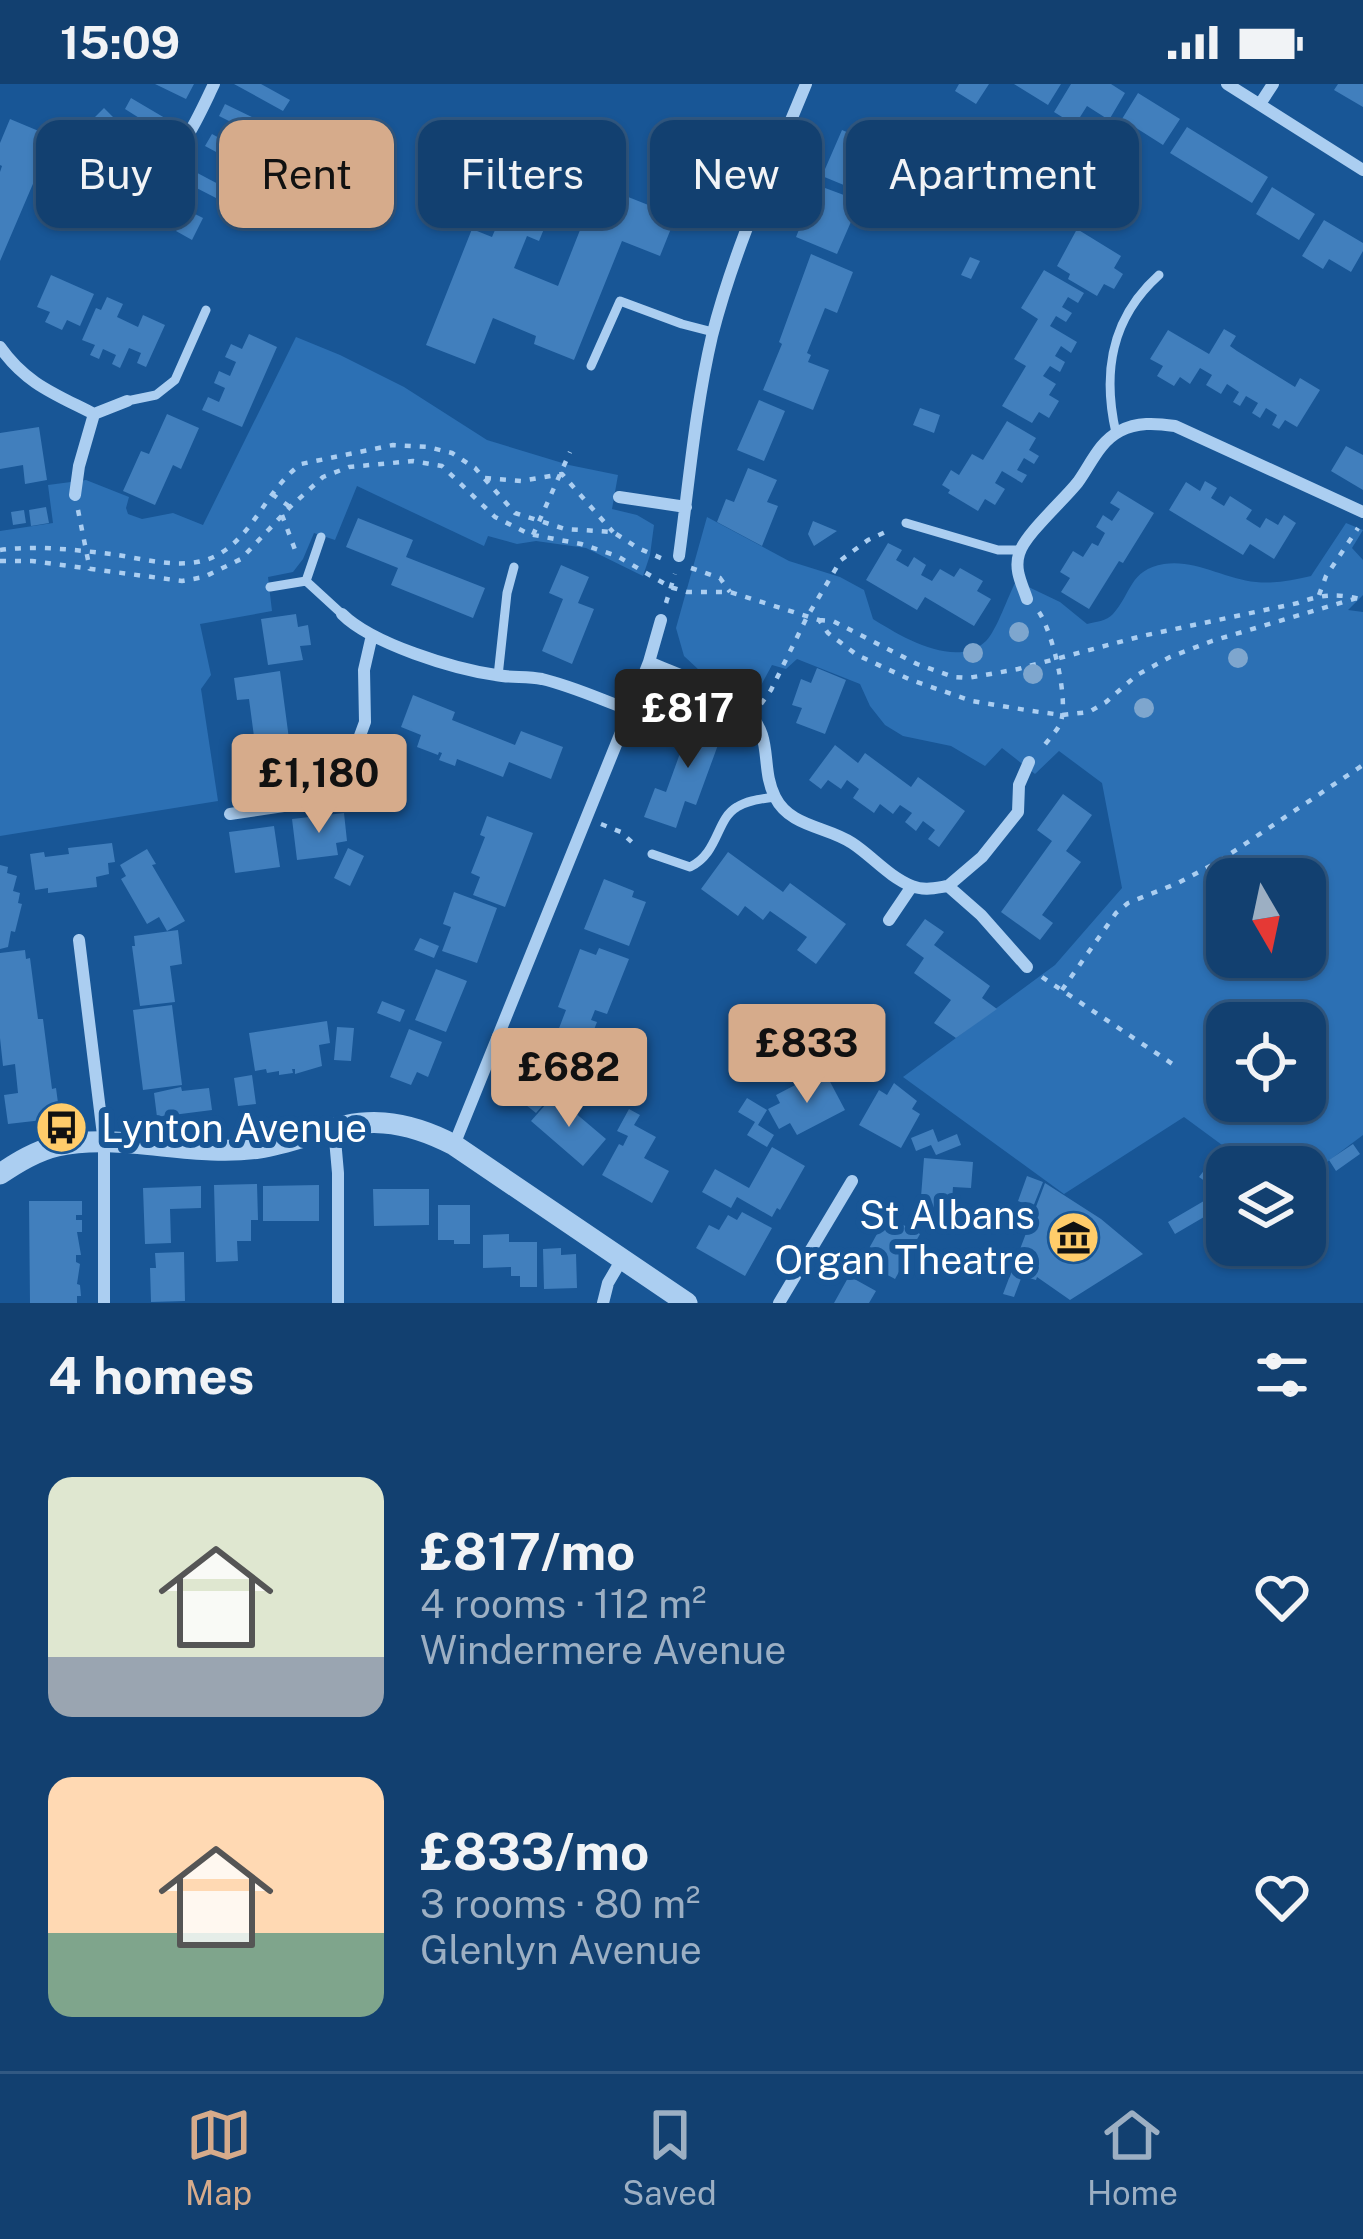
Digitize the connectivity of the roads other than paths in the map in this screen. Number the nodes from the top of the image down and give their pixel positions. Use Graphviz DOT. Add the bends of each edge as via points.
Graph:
graph roads {
  1 [pos="214,84"];
  2 [pos="806,84"];
  3 [pos="1227,84"];
  4 [pos="1274,84"];
  5 [pos="1261,104"];
  6 [pos="195,124"];
  7 [pos="1363,170"];
  8 [pos="1159,275"];
  9 [pos="206,310"];
  10 [pos="713,332"];
  11 [pos="1,352"];
  12 [pos="591,366"];
  13 [pos="127,401"];
  14 [pos="94,414"];
  15 [pos="1116,433"];
  16 [pos="75,495"];
  17 [pos="619,497"];
  18 [pos="686,507"];
  19 [pos="1363,514"];
  20 [pos="906,523"];
  21 [pos="321,538"];
  22 [pos="1019,550"];
  23 [pos="679,560"];
  24 [pos="514,567"];
  25 [pos="306,581"];
  26 [pos="270,587"];
  27 [pos="1027,599"];
  28 [pos="341,614"];
  29 [pos="661,620"];
  30 [pos="372,635"];
  31 [pos="649,662"];
  32 [pos="498,676"];
  33 [pos="631,710"];
  34 [pos="1029,762"];
  35 [pos="775,797"];
  36 [pos="230,814"];
  37 [pos="652,854"];
  38 [pos="912,886"];
  39 [pos="948,886"];
  40 [pos="889,920"];
  41 [pos="79,940"];
  42 [pos="1027,967"];
  43 [pos="334,1129"];
  44 [pos="104,1143"];
  45 [pos="454,1145"];
  46 [pos="0,1174"];
  47 [pos="852,1181"];
  48 [pos="622,1259"];
  49 [pos="104,1303"];
  50 [pos="338,1303"];
  51 [pos="603,1303"];
  52 [pos="687,1303"];
  53 [pos="779,1303"];
  1 -- 6 [label="street"];
  2 -- 10 [label="street"];
  3 -- 5 [label="street"];
  4 -- 5 [label="street"];
  5 -- 7 [label="street"];
  8 -- 15 [label="lane" via="1111,351"];
  9 -- 13 [label="lane" via="175,380"];
  10 -- 12 [label="lane" via="620,301"];
  10 -- 18 [label="street"];
  11 -- 14 [label="street" via="17,371"];
  13 -- 14 [label="street"];
  14 -- 16 [label="street"];
  15 -- 19 [label="street" via="1175,425"];
  15 -- 22 [label="street"];
  17 -- 18 [label="street"];
  18 -- 23 [label="street"];
  20 -- 22 [label="lane"];
  21 -- 25 [label="lane"];
  22 -- 27 [label="street" via="1016,569"];
  24 -- 32 [label="lane"];
  25 -- 26 [label="lane"];
  25 -- 28 [label="lane"];
  28 -- 30 [label="street"];
  29 -- 31 [label="street"];
  30 -- 32 [label="street"];
  30 -- 36 [label="street" via="365,722 339,793"];
  31 -- 33 [label="street"];
  31 -- 35 [label="street" via="752,717 765,736"];
  32 -- 33 [label="street" via="542,680"];
  33 -- 45 [label="street"];
  34 -- 39 [label="street" via="1018,812"];
  35 -- 37 [label="lane" via="733,808 690,867"];
  35 -- 38 [label="street" via="785,812 851,842"];
  38 -- 39 [label="street"];
  38 -- 40 [label="street"];
  39 -- 42 [label="street"];
  41 -- 44 [label="street"];
  43 -- 44 [label="street" via="218,1151"];
  43 -- 45 [label="street" via="385,1123"];
  43 -- 50 [label="street"];
  44 -- 46 [label="street" via="59,1146"];
  44 -- 49 [label="street"];
  45 -- 48 [label="street"];
  47 -- 53 [label="street"];
  48 -- 51 [label="street"];
  48 -- 52 [label="street"];
}
